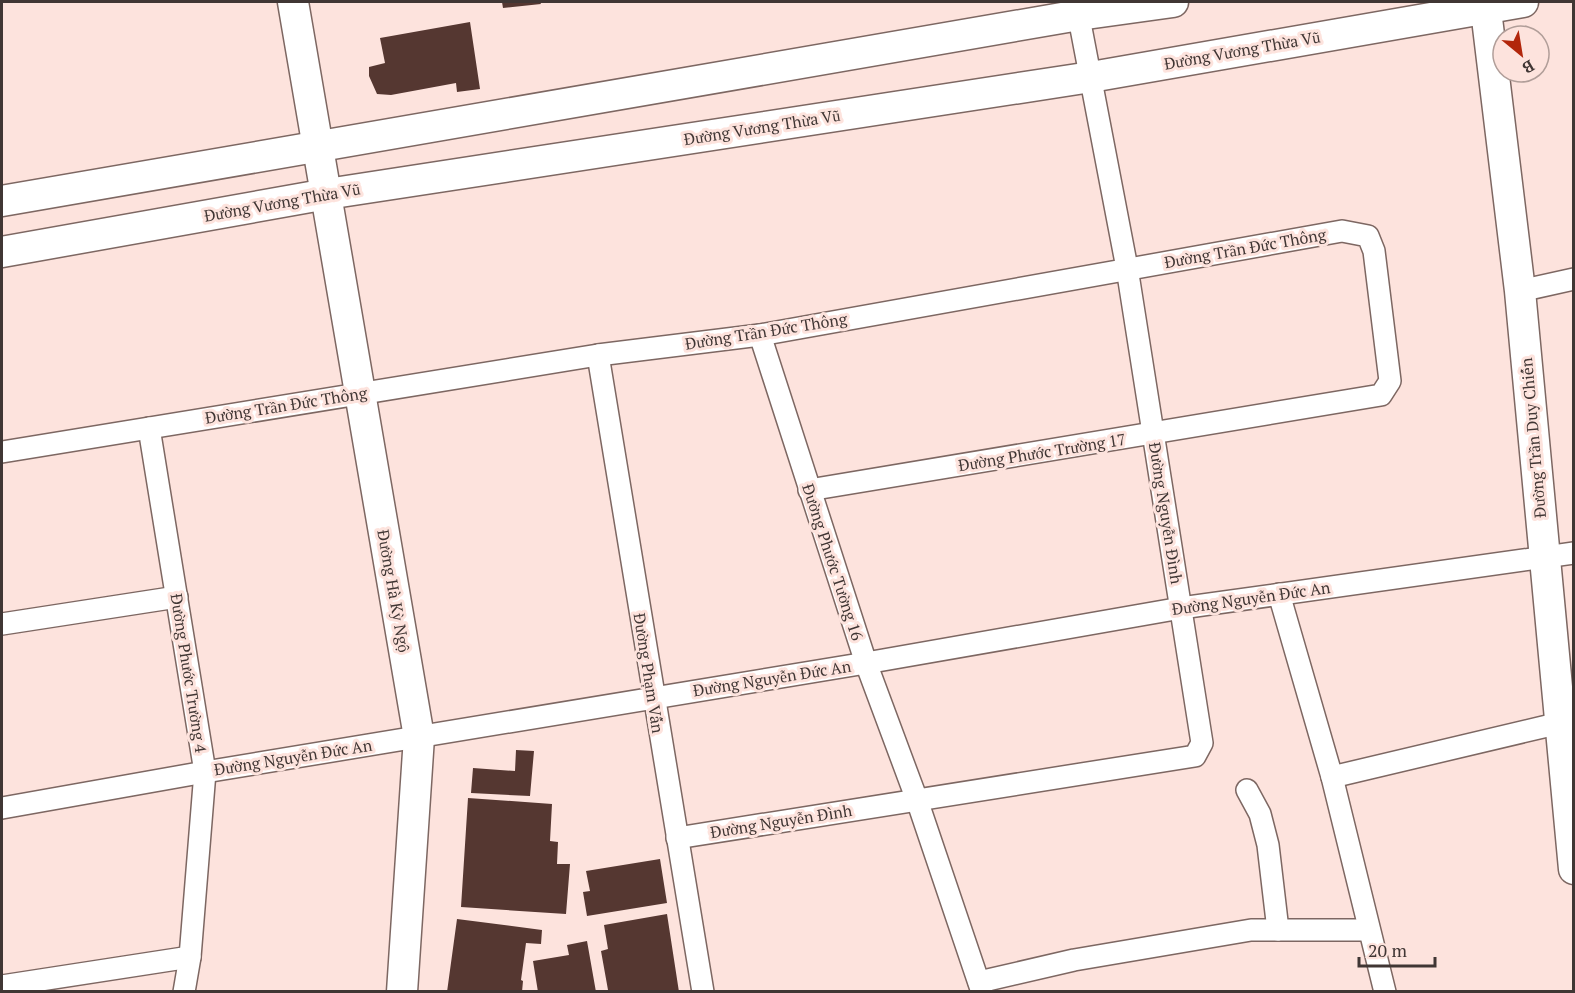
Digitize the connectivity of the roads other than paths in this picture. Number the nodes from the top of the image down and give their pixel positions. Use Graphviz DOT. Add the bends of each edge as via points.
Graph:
graph roads {
  1 [pos="294,2"];
  2 [pos="1173,2"];
  3 [pos="1522,2"];
  4 [pos="1485,5"];
  5 [pos="1077,8"];
  6 [pos="1091,77"];
  7 [pos="319,147"];
  8 [pos="327,194"];
  9 [pos="2,201"];
  10 [pos="2,252"];
  11 [pos="1127,268"];
  12 [pos="1574,279"];
  13 [pos="1520,291"];
  14 [pos="760,335"];
  15 [pos="598,355"];
  16 [pos="361,393"];
  17 [pos="1381,395"];
  18 [pos="149,428"];
  19 [pos="1153,434"];
  20 [pos="2,452"];
  21 [pos="809,490"];
  22 [pos="1574,553"];
  23 [pos="1544,557"];
  24 [pos="1279,594"];
  25 [pos="177,597"];
  26 [pos="1181,608"];
  27 [pos="2,624"];
  28 [pos="866,663"];
  29 [pos="653,698"];
  30 [pos="1560,723"];
  31 [pos="419,737"];
  32 [pos="205,772"];
  33 [pos="1332,777"];
  34 [pos="1247,790"];
  35 [pos="1570,790"];
  36 [pos="917,800"];
  37 [pos="2,808"];
  38 [pos="677,838"];
  39 [pos="1574,869"];
  40 [pos="1278,930"];
  41 [pos="1369,930"];
  42 [pos="190,957"];
  43 [pos="2,986"];
  44 [pos="981,987"];
  45 [pos="184,992"];
  46 [pos="402,992"];
  47 [pos="703,992"];
  48 [pos="1385,992"];
  1 -- 7 [label="street, Đường Hà Kỳ Ngộ"];
  2 -- 5 [label="street"];
  3 -- 4 [label="street, Đường Vương Thừa Vũ"];
  4 -- 6 [label="street, Đường Vương Thừa Vũ"];
  4 -- 13 [label="street, Đường Trần Duy Chiến"];
  5 -- 6 [label="street, Đường Nguyễn Đình"];
  5 -- 7 [label="street"];
  6 -- 8 [label="street, Đường Vương Thừa Vũ"];
  6 -- 11 [label="street, Đường Nguyễn Đình"];
  7 -- 8 [label="street, Đường Hà Kỳ Ngộ"];
  7 -- 9 [label="street"];
  8 -- 10 [label="street, Đường Vương Thừa Vũ"];
  8 -- 16 [label="street, Đường Hà Kỳ Ngộ"];
  11 -- 14 [label="street, Đường Trần Đức Thông"];
  11 -- 17 [label="street, Đường Trần Đức Thông" via="1342,231 1368,236 1374,251 1390,381"];
  11 -- 19 [label="street, Đường Nguyễn Đình"];
  12 -- 13 [label="street"];
  13 -- 23 [label="street, Đường Trần Duy Chiến"];
  14 -- 15 [label="street, Đường Trần Đức Thông"];
  14 -- 21 [label="street, Đường Phước Tường 16"];
  15 -- 16 [label="street, Đường Trần Đức Thông"];
  15 -- 29 [label="street, Đường Phạm Vấn"];
  16 -- 18 [label="street, Đường Trần Đức Thông"];
  16 -- 31 [label="street, Đường Hà Kỳ Ngộ"];
  17 -- 19 [label="street, Đường Phước Trường 17"];
  18 -- 20 [label="street, Đường Trần Đức Thông"];
  18 -- 25 [label="street, Đường Phước Trường 4"];
  19 -- 21 [label="street, Đường Phước Trường 17"];
  19 -- 26 [label="street, Đường Nguyễn Đình"];
  21 -- 28 [label="street, Đường Phước Tường 16"];
  22 -- 23 [label="street, Đường Nguyễn Đức An"];
  23 -- 24 [label="street, Đường Nguyễn Đức An"];
  23 -- 30 [label="street, Đường Trần Duy Chiến"];
  24 -- 26 [label="street, Đường Nguyễn Đức An"];
  24 -- 33 [label="street"];
  25 -- 27 [label="street"];
  25 -- 32 [label="street, Đường Phước Trường 4"];
  26 -- 28 [label="street, Đường Nguyễn Đức An"];
  26 -- 36 [label="street, Đường Nguyễn Đình" via="1202,742 1195,756"];
  28 -- 29 [label="street, Đường Nguyễn Đức An"];
  28 -- 36 [label="street, Đường Phước Tường 16"];
  29 -- 31 [label="street, Đường Nguyễn Đức An"];
  29 -- 38 [label="street, Đường Phạm Vấn"];
  30 -- 33 [label="street"];
  30 -- 35 [label="street, Đường Trần Duy Chiến"];
  31 -- 32 [label="street, Đường Nguyễn Đức An"];
  31 -- 46 [label="street, Đường Hà Kỳ Ngộ"];
  32 -- 37 [label="street, Đường Nguyễn Đức An"];
  32 -- 42 [label="street, Đường Phước Trường 4"];
  33 -- 41 [label="street"];
  34 -- 40 [label="street" via="1260,814 1268,845"];
  35 -- 39 [label="street, Đường Trần Duy Chiến"];
  36 -- 38 [label="street, Đường Nguyễn Đình"];
  36 -- 44 [label="street, Đường Phước Tường 16"];
  38 -- 47 [label="street, Đường Phạm Vấn"];
  40 -- 41 [label="street"];
  40 -- 44 [label="street" via="1251,930 1085,958"];
  41 -- 48 [label="street"];
  42 -- 43 [label="street"];
  42 -- 45 [label="street, Đường Phước Trường 4"];
}
